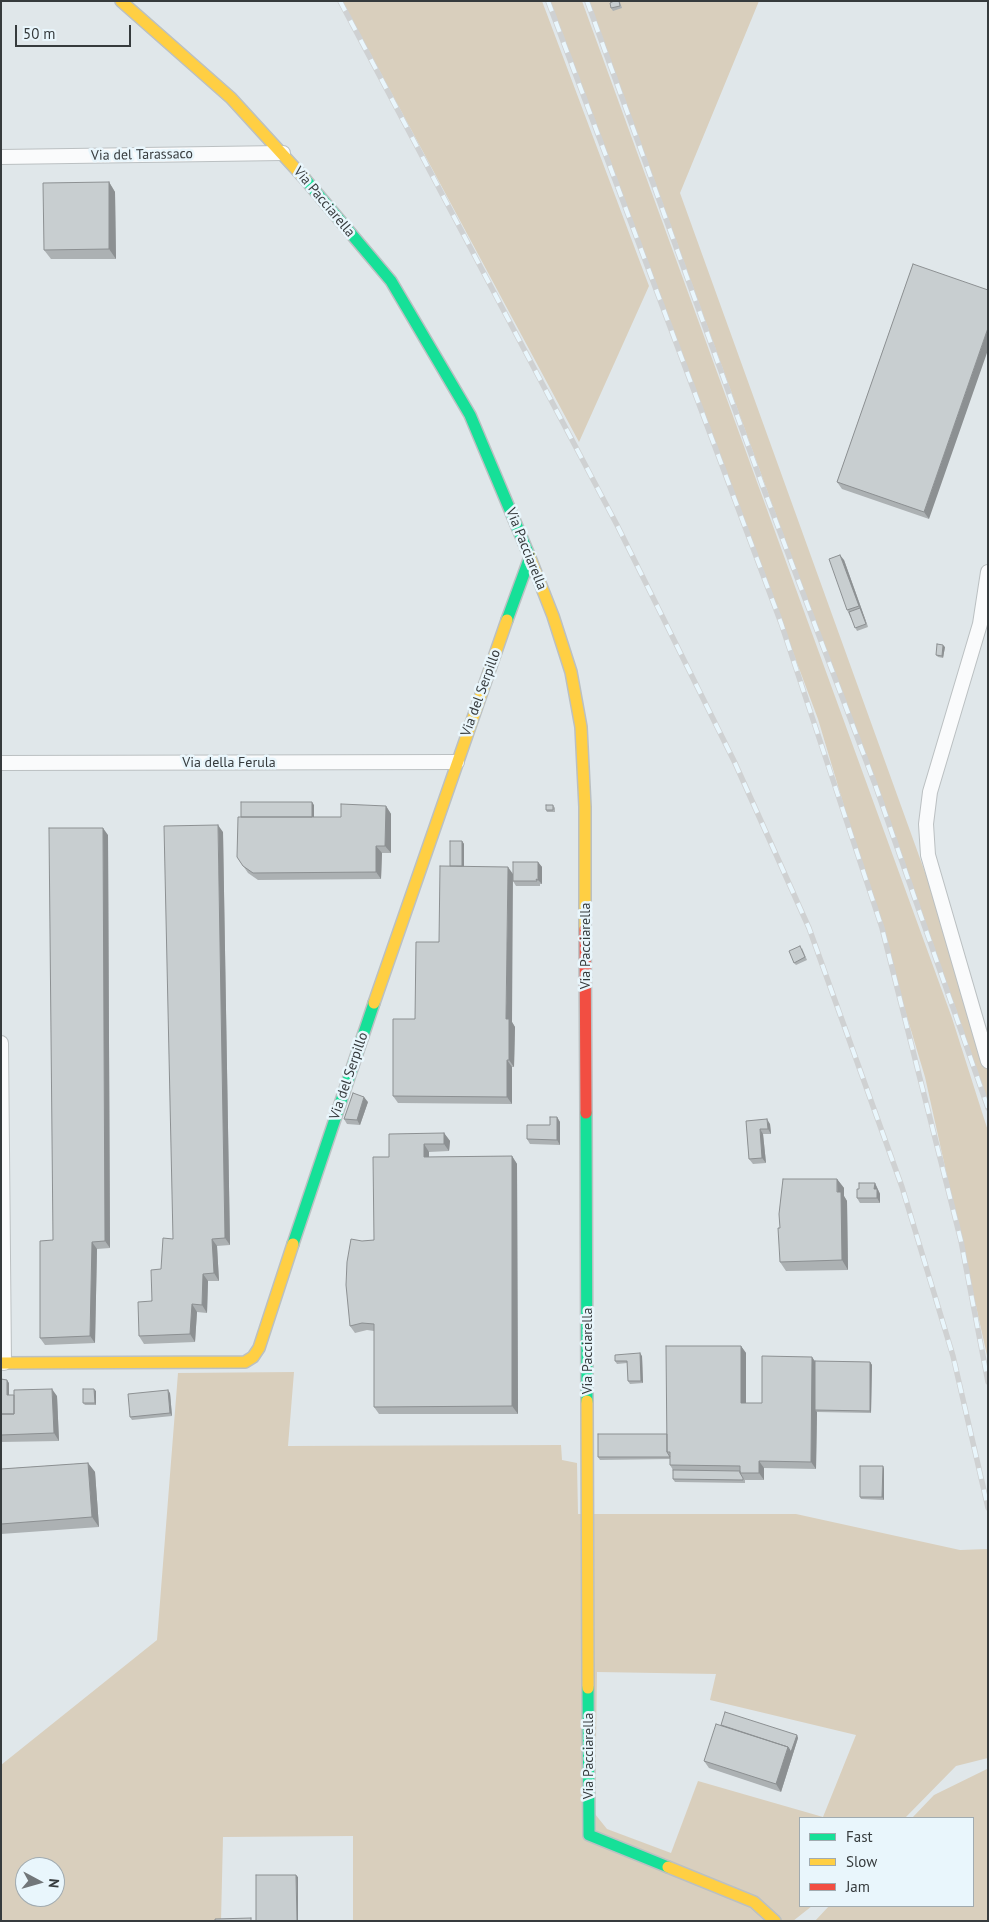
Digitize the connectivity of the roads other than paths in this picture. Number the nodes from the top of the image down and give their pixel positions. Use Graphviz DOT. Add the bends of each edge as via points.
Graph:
graph roads {
  1 [pos="121,1"];
  2 [pos="283,153"];
  3 [pos="1,157"];
  4 [pos="530,557"];
  5 [pos="988,572"];
  6 [pos="457,762"];
  7 [pos="1,763"];
  8 [pos="1,1043"];
  9 [pos="988,1061"];
  10 [pos="3,1363"];
  11 [pos="775,1921"];
  1 -- 2 [label="street, Via Pacciarella" via="231,98"];
  2 -- 3 [label="street, Via del Tarassaco"];
  2 -- 4 [label="street, Via Pacciarella" via="391,281 470,415"];
  4 -- 6 [label="street, Via del Serpillo"];
  4 -- 11 [label="street, Via Pacciarella" via="571,672 581,727 589,1835 754,1902"];
  5 -- 9 [label="street" via="980,624 930,792 926,824 928,855"];
  6 -- 7 [label="street, Via della Ferula"];
  6 -- 10 [label="street, Via del Serpillo" via="256,1353 245,1362"];
  8 -- 10 [label="street"];
}
